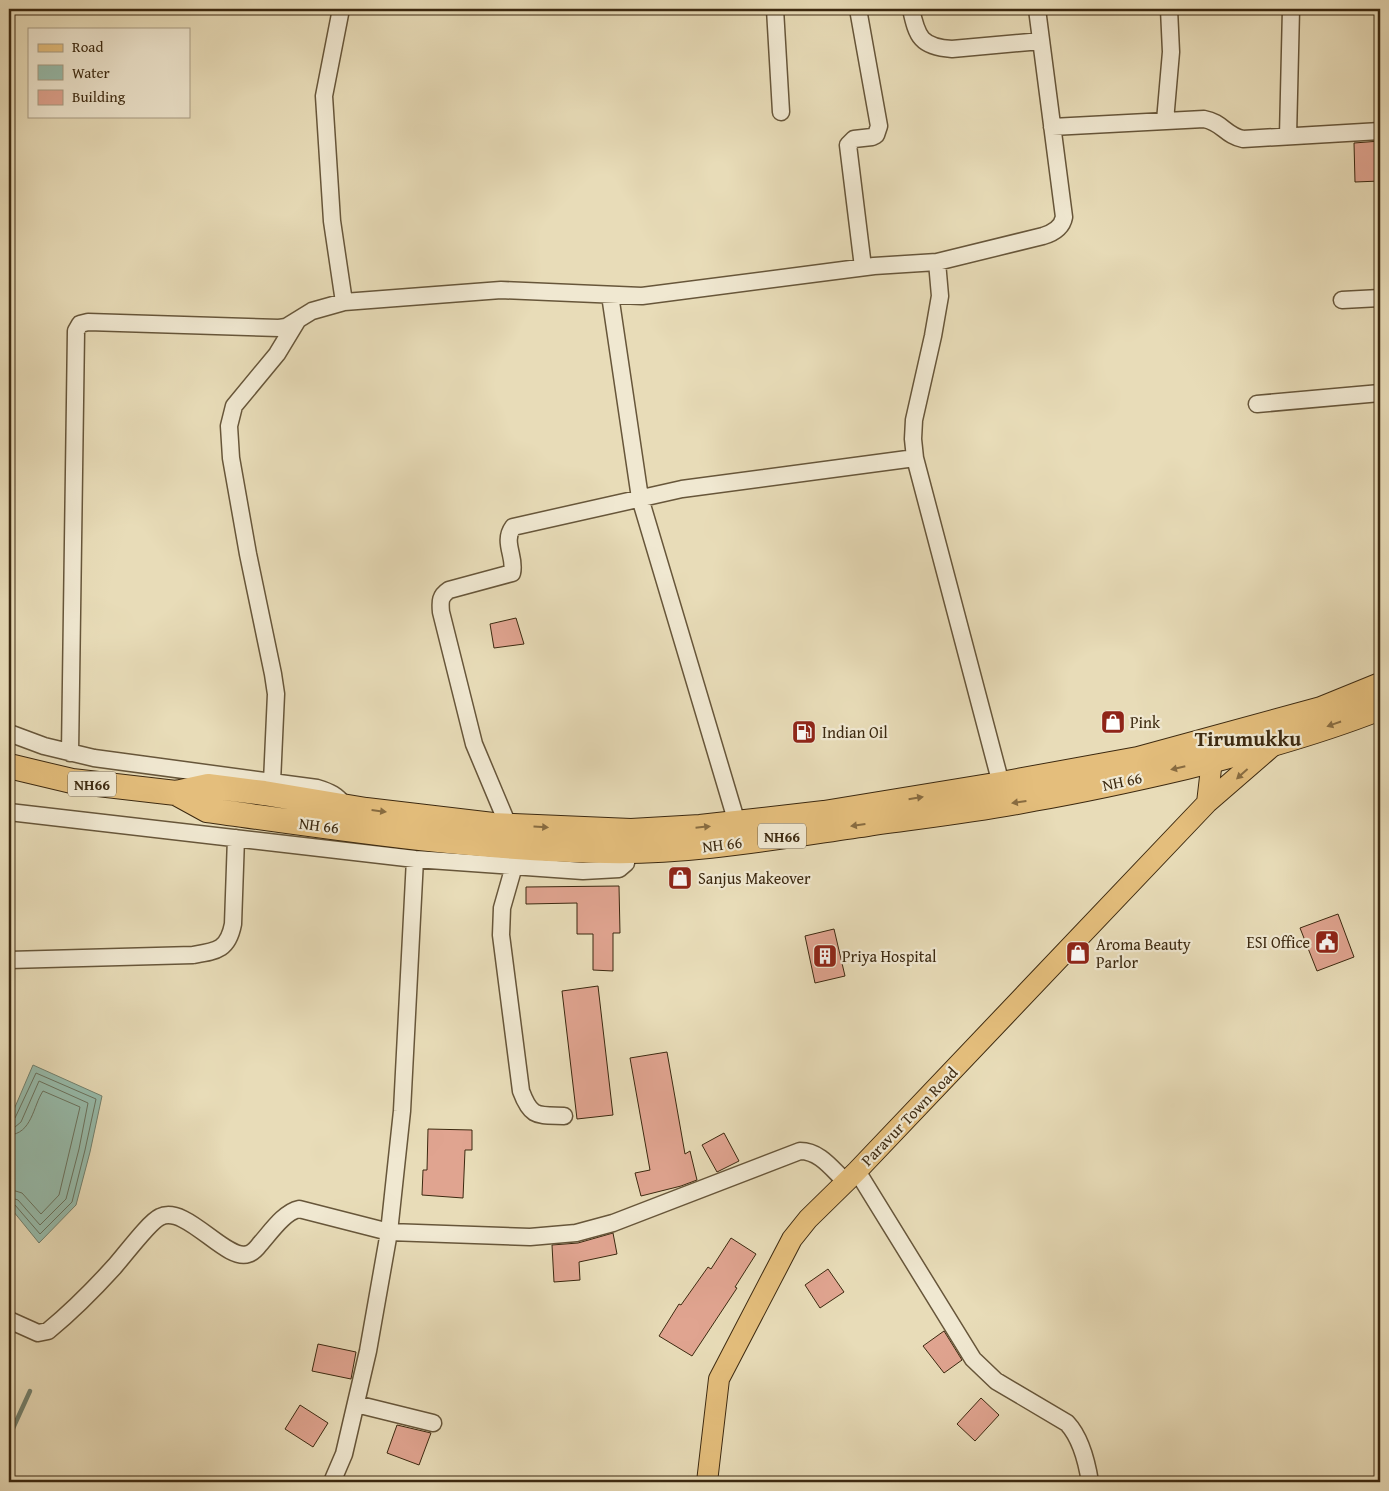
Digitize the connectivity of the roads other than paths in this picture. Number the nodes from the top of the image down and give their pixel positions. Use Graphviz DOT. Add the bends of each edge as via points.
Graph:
graph roads {
  1 [pos="341,9"];
  2 [pos="775,9"];
  3 [pos="858,9"];
  4 [pos="911,9"];
  5 [pos="1037,9"];
  6 [pos="1169,9"];
  7 [pos="1291,9"];
  8 [pos="1041,41"];
  9 [pos="781,112"];
  10 [pos="1165,121"];
  11 [pos="1052,127"];
  12 [pos="1380,131"];
  13 [pos="1288,136"];
  14 [pos="937,262"];
  15 [pos="863,267"];
  16 [pos="610,295"];
  17 [pos="1380,298"];
  18 [pos="1342,300"];
  19 [pos="344,302"];
  20 [pos="299,317"];
  21 [pos="1380,393"];
  22 [pos="1257,404"];
  23 [pos="915,458"];
  24 [pos="640,498"];
  25 [pos="1380,685"];
  26 [pos="1380,708"];
  27 [pos="9,733"];
  28 [pos="1275,744"];
  29 [pos="70,753"];
  30 [pos="1212,760"];
  31 [pos="9,766"];
  32 [pos="272,782"];
  33 [pos="1001,784"];
  34 [pos="176,793"];
  35 [pos="1207,803"];
  36 [pos="345,806"];
  37 [pos="9,812"];
  38 [pos="738,823"];
  39 [pos="508,825"];
  40 [pos="236,838"];
  41 [pos="627,851"];
  42 [pos="415,859"];
  43 [pos="514,866"];
  44 [pos="9,960"];
  45 [pos="564,1116"];
  46 [pos="852,1176"];
  47 [pos="389,1232"];
  48 [pos="9,1320"];
  49 [pos="356,1404"];
  50 [pos="433,1423"];
  51 [pos="332,1482"];
  52 [pos="707,1482"];
  53 [pos="1090,1482"];
  1 -- 19 [label="street" via="324,96 324,116 332,220"];
  2 -- 9 [label="street"];
  3 -- 15 [label="street" via="879,126 876,135 854,139 848,145"];
  4 -- 8 [label="street" via="920,38 940,48"];
  5 -- 8 [label="street"];
  6 -- 10 [label="street" via="1172,52"];
  7 -- 13 [label="street"];
  8 -- 11 [label="street"];
  10 -- 11 [label="street"];
  10 -- 13 [label="street" via="1212,120 1235,138 1243,139"];
  11 -- 14 [label="street" via="1064,214 1062,224 1043,236"];
  12 -- 13 [label="street"];
  14 -- 15 [label="street"];
  14 -- 23 [label="street" via="940,296 914,420"];
  15 -- 16 [label="street" via="642,296"];
  16 -- 19 [label="street" via="501,290"];
  16 -- 24 [label="street"];
  17 -- 18 [label="street"];
  19 -- 20 [label="street"];
  20 -- 29 [label="street" via="280,328 88,322 78,327"];
  20 -- 32 [label="street" via="277,354 234,406 229,426 231,458 246,544 276,694"];
  21 -- 22 [label="street"];
  23 -- 24 [label="street" via="682,489"];
  23 -- 33 [label="street"];
  24 -- 38 [label="street"];
  24 -- 39 [label="street" via="512,527 508,538 512,573 442,594 441,612 474,744"];
  25 -- 33 [label="highway, NH 66 / NH66" via="1321,709 1215,739 1138,759"];
  26 -- 28 [label="highway, NH 66 / NH66, one-way"];
  27 -- 29 [label="street"];
  28 -- 30 [label="highway, NH 66 / NH66"];
  28 -- 35 [label="main road, Paravur Town Road, one-way"];
  29 -- 32 [label="street"];
  30 -- 35 [label="main road"];
  30 -- 41 [label="highway, NH 66 / NH66, one-way" via="1031,800 744,841"];
  31 -- 34 [label="highway, NH 66 / NH66" via="72,781"];
  32 -- 36 [label="street" via="331,792"];
  38 -- 33 [label="highway, NH 66 / NH66, one-way" via="824,813"];
  34 -- 36 [label="highway, NH 66 / NH66" via="208,786"];
  34 -- 41 [label="highway, NH 66 / NH66" via="207,810 416,838 544,850"];
  35 -- 46 [label="main road, Paravur Town Road"];
  36 -- 39 [label="highway, NH 66 / NH66, one-way"];
  37 -- 40 [label="street"];
  39 -- 38 [label="highway, NH 66 / NH66, one-way" via="631,831"];
  40 -- 42 [label="street"];
  40 -- 44 [label="street" via="230,938 213,952"];
  41 -- 43 [label="street" via="626,863 617,870"];
  42 -- 43 [label="street"];
  42 -- 47 [label="street" via="402,1110"];
  43 -- 45 [label="street" via="502,908 500,935 521,1091 534,1113"];
  46 -- 47 [label="street" via="812,1152 800,1150 613,1223 576,1233 530,1237"];
  46 -- 52 [label="main road, Paravur Town Road" via="792,1239 719,1379"];
  46 -- 53 [label="street" via="973,1360 996,1381 1072,1428"];
  47 -- 48 [label="street" via="299,1209 286,1217 253,1251 244,1255 232,1251 180,1217 167,1215 154,1221 113,1268 48,1330 38,1333"];
  47 -- 49 [label="street"];
  49 -- 50 [label="street"];
  49 -- 51 [label="street" via="344,1454"];
}
